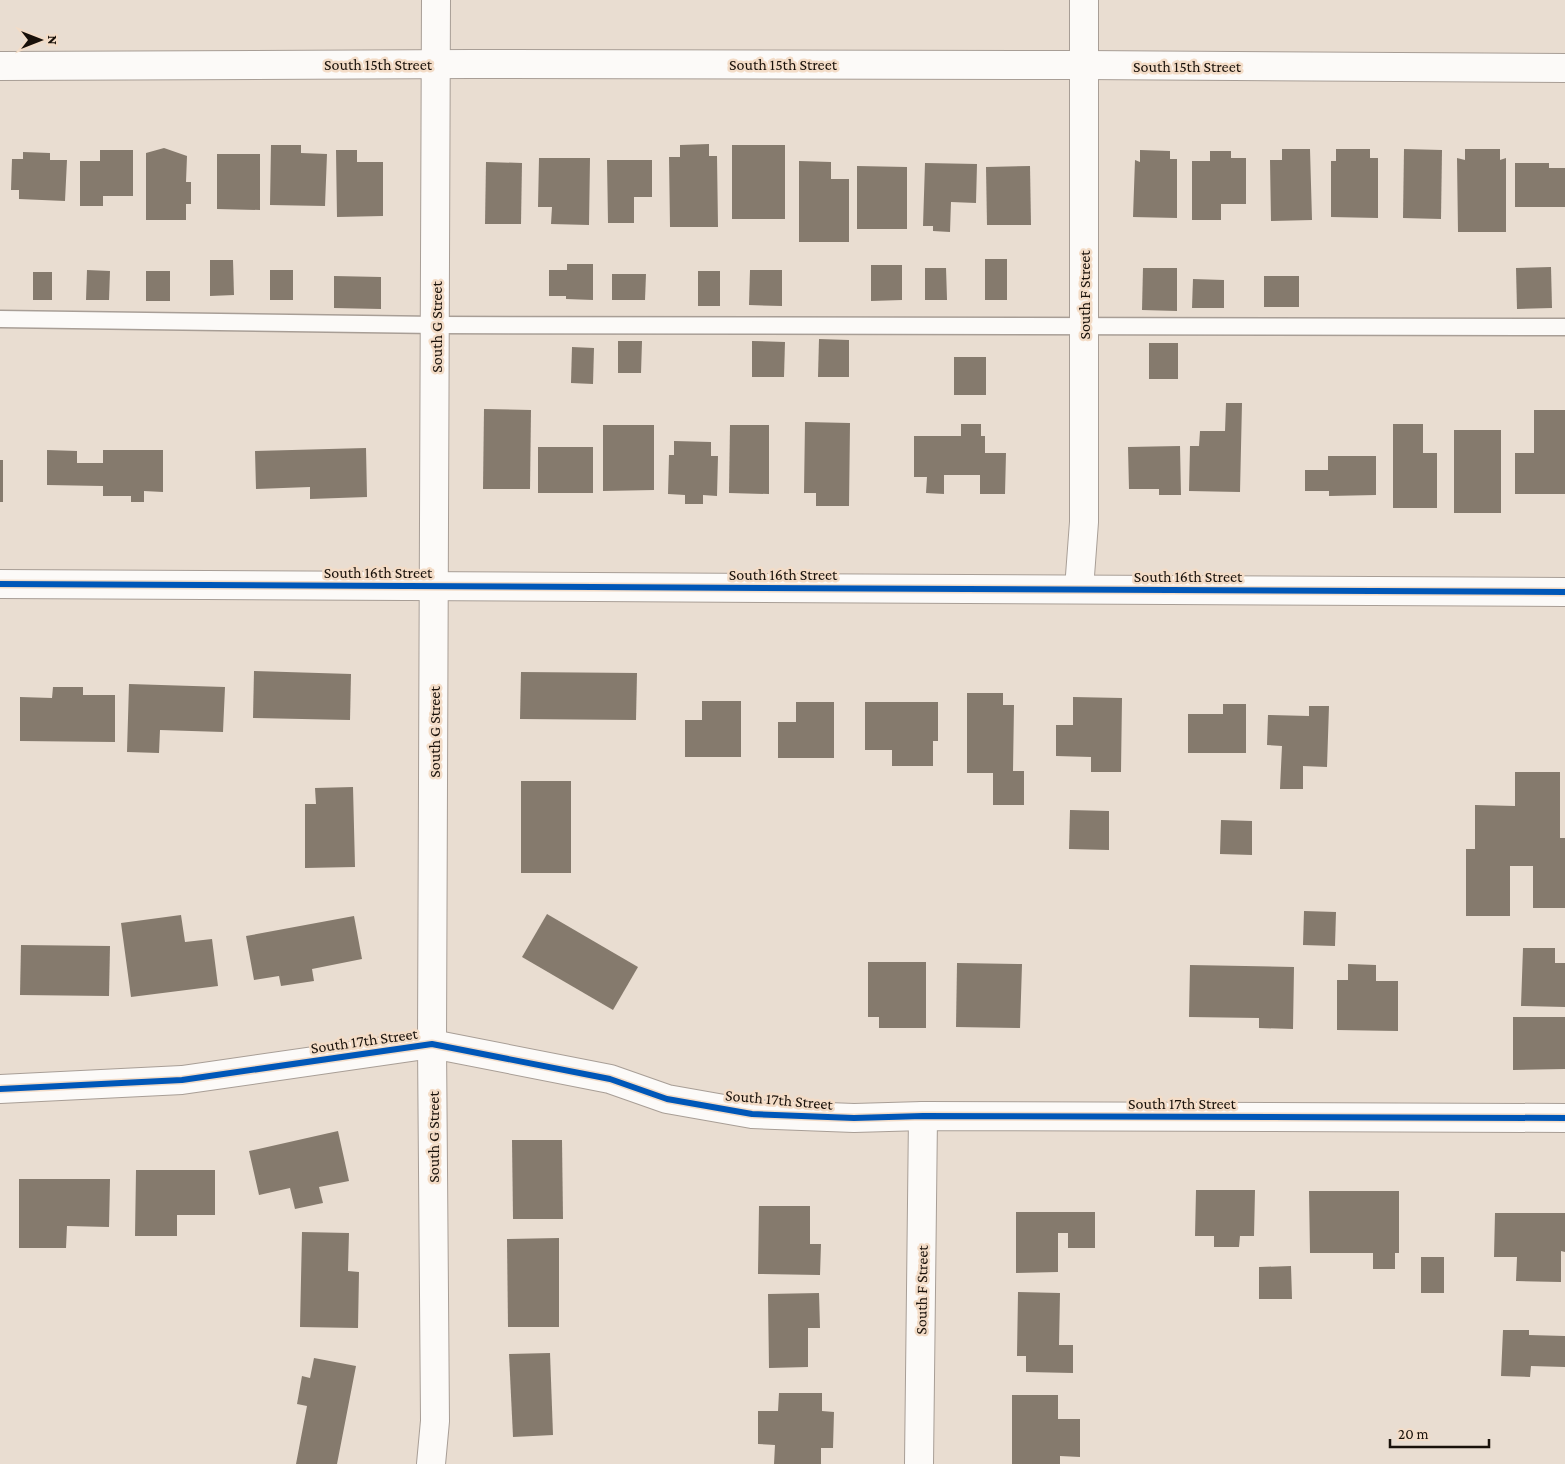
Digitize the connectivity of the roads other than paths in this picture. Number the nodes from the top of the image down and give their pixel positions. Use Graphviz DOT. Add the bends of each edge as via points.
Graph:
graph roads {
  1 [pos="436,0"];
  2 [pos="1084,0"];
  3 [pos="436,64"];
  4 [pos="1084,65"];
  5 [pos="0,66"];
  6 [pos="1565,68"];
  7 [pos="0,318"];
  8 [pos="436,325"];
  9 [pos="1084,325"];
  10 [pos="1565,327"];
  11 [pos="0,584"];
  12 [pos="435,586"];
  13 [pos="1079,589"];
  14 [pos="1565,592"];
  15 [pos="432,1044"];
  16 [pos="0,1089"];
  17 [pos="923,1116"];
  18 [pos="1565,1118"];
  19 [pos="432,1464"];
  20 [pos="919,1464"];
  1 -- 3 [label="street, South G Street"];
  2 -- 4 [label="street, South F Street"];
  3 -- 4 [label="street, South 15th Street"];
  3 -- 5 [label="street, South 15th Street"];
  3 -- 8 [label="street, South G Street"];
  4 -- 6 [label="street, South 15th Street"];
  4 -- 9 [label="street, South F Street"];
  7 -- 8 [label="lane"];
  8 -- 9 [label="lane"];
  8 -- 12 [label="street, South G Street"];
  9 -- 10 [label="lane"];
  9 -- 13 [label="street, South F Street" via="1084,522"];
  11 -- 12 [label="street, South 16th Street"];
  12 -- 13 [label="street, South 16th Street"];
  12 -- 15 [label="street, South G Street"];
  13 -- 14 [label="street, South 16th Street"];
  15 -- 16 [label="street, South 17th Street" via="182,1080"];
  15 -- 17 [label="street, South 17th Street" via="610,1079 667,1099 752,1114 854,1118"];
  15 -- 19 [label="street, South G Street" via="435,1421"];
  17 -- 18 [label="street, South 17th Street"];
  17 -- 20 [label="street, South F Street"];
}
